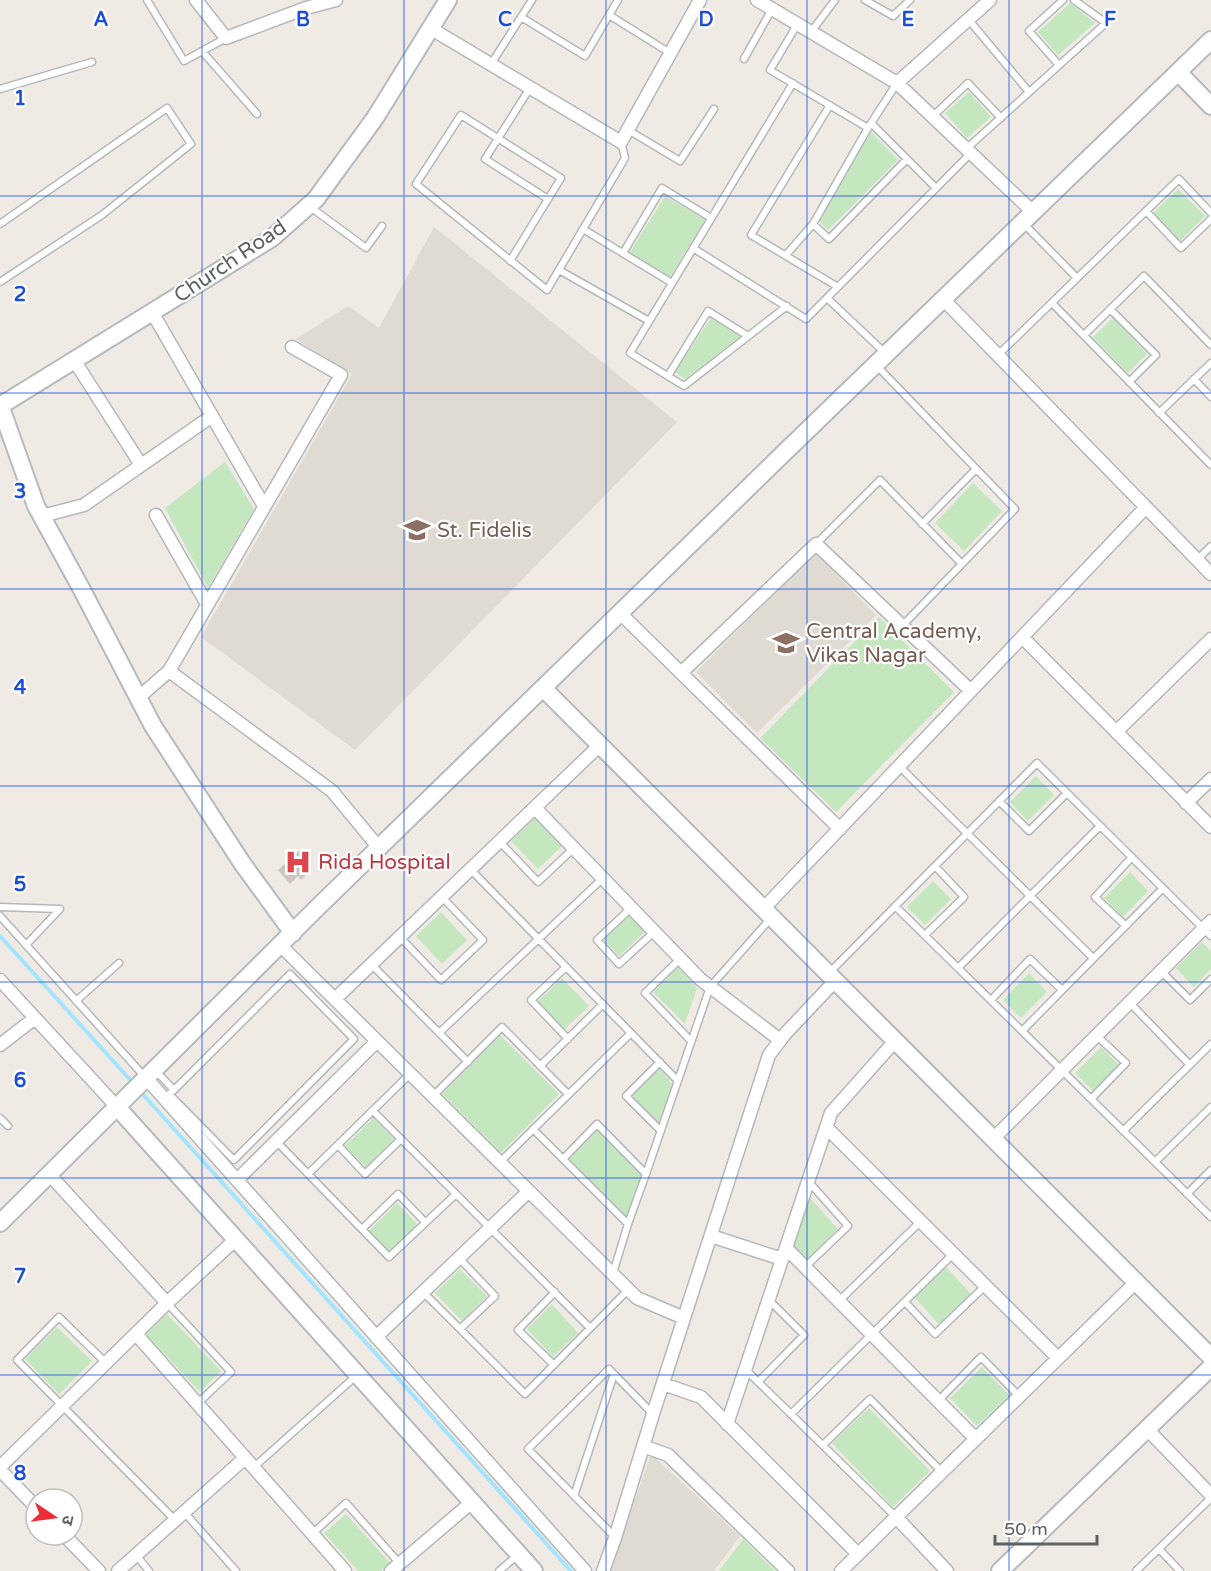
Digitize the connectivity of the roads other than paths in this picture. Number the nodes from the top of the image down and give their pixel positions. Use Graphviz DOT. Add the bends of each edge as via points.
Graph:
graph roads {
  1 [pos="147,0"];
  2 [pos="196,0"];
  3 [pos="336,0"];
  4 [pos="448,0"];
  5 [pos="532,0"];
  6 [pos="618,0"];
  7 [pos="700,0"];
  8 [pos="757,0"];
  9 [pos="835,0"];
  10 [pos="866,0"];
  11 [pos="910,0"];
  12 [pos="1063,0"];
  13 [pos="1074,0"];
  14 [pos="985,1"];
  15 [pos="772,9"];
  16 [pos="609,15"];
  17 [pos="521,17"];
  18 [pos="968,19"];
  19 [pos="798,24"];
  20 [pos="430,28"];
  21 [pos="812,32"];
  22 [pos="226,39"];
  23 [pos="1211,40"];
  24 [pos="202,51"];
  25 [pos="671,53"];
  26 [pos="744,59"];
  27 [pos="92,62"];
  28 [pos="491,64"];
  29 [pos="1059,65"];
  30 [pos="1178,72"];
  31 [pos="793,83"];
  32 [pos="897,83"];
  33 [pos="530,88"];
  34 [pos="0,89"];
  35 [pos="1029,92"];
  36 [pos="830,105"];
  37 [pos="1211,106"];
  38 [pos="714,109"];
  39 [pos="257,114"];
  40 [pos="933,116"];
  41 [pos="1001,118"];
  42 [pos="870,125"];
  43 [pos="628,130"];
  44 [pos="498,139"];
  45 [pos="621,142"];
  46 [pos="968,151"];
  47 [pos="907,159"];
  48 [pos="936,188"];
  49 [pos="549,199"];
  50 [pos="308,206"];
  51 [pos="1146,211"];
  52 [pos="1211,213"];
  53 [pos="1028,217"];
  54 [pos="711,218"];
  55 [pos="1211,219"];
  56 [pos="0,224"];
  57 [pos="813,224"];
  58 [pos="381,225"];
  59 [pos="583,229"];
  60 [pos="693,248"];
  61 [pos="623,253"];
  62 [pos="786,255"];
  63 [pos="510,261"];
  64 [pos="559,270"];
  65 [pos="1077,278"];
  66 [pos="0,282"];
  67 [pos="672,283"];
  68 [pos="838,287"];
  69 [pos="827,298"];
  70 [pos="943,299"];
  71 [pos="1052,303"];
  72 [pos="787,306"];
  73 [pos="1110,309"];
  74 [pos="152,312"];
  75 [pos="649,321"];
  76 [pos="1084,335"];
  77 [pos="748,336"];
  78 [pos="1211,345"];
  79 [pos="292,347"];
  80 [pos="998,355"];
  81 [pos="881,359"];
  82 [pos="74,360"];
  83 [pos="1211,363"];
  84 [pos="668,376"];
  85 [pos="1194,379"];
  86 [pos="1129,382"];
  87 [pos="1211,397"];
  88 [pos="0,406"];
  89 [pos="1160,413"];
  90 [pos="212,416"];
  91 [pos="141,465"];
  92 [pos="1211,465"];
  93 [pos="976,469"];
  94 [pos="264,506"];
  95 [pos="1146,507"];
  96 [pos="156,515"];
  97 [pos="42,516"];
  98 [pos="922,524"];
  99 [pos="816,544"];
  100 [pos="1211,546"];
  101 [pos="1197,560"];
  102 [pos="962,564"];
  103 [pos="1211,574"];
  104 [pos="207,604"];
  105 [pos="620,613"];
  106 [pos="902,626"];
  107 [pos="1022,637"];
  108 [pos="1211,639"];
  109 [pos="169,671"];
  110 [pos="681,673"];
  111 [pos="543,688"];
  112 [pos="971,691"];
  113 [pos="138,698"];
  114 [pos="1116,732"];
  115 [pos="600,745"];
  116 [pos="899,766"];
  117 [pos="1211,779"];
  118 [pos="1067,794"];
  119 [pos="999,801"];
  120 [pos="1186,803"];
  121 [pos="535,808"];
  122 [pos="1100,826"];
  123 [pos="1211,827"];
  124 [pos="840,828"];
  125 [pos="967,833"];
  126 [pos="499,841"];
  127 [pos="379,848"];
  128 [pos="574,848"];
  129 [pos="1132,857"];
  130 [pos="935,866"];
  131 [pos="470,870"];
  132 [pos="603,878"];
  133 [pos="1163,888"];
  134 [pos="1031,896"];
  135 [pos="442,897"];
  136 [pos="895,906"];
  137 [pos="0,907"];
  138 [pos="631,908"];
  139 [pos="768,913"];
  140 [pos="0,916"];
  141 [pos="1125,926"];
  142 [pos="1208,929"];
  143 [pos="654,932"];
  144 [pos="293,933"];
  145 [pos="925,935"];
  146 [pos="400,937"];
  147 [pos="538,939"];
  148 [pos="26,945"];
  149 [pos="280,945"];
  150 [pos="1093,958"];
  151 [pos="680,959"];
  152 [pos="119,963"];
  153 [pos="371,964"];
  154 [pos="566,967"];
  155 [pos="958,968"];
  156 [pos="1161,971"];
  157 [pos="832,977"];
  158 [pos="1211,979"];
  159 [pos="0,980"];
  160 [pos="710,987"];
  161 [pos="1062,990"];
  162 [pos="335,999"];
  163 [pos="991,1000"];
  164 [pos="76,1001"];
  165 [pos="1130,1002"];
  166 [pos="603,1004"];
  167 [pos="35,1018"];
  168 [pos="1022,1031"];
  169 [pos="439,1033"];
  170 [pos="631,1033"];
  171 [pos="1097,1036"];
  172 [pos="568,1039"];
  173 [pos="780,1040"];
  174 [pos="377,1041"];
  175 [pos="692,1041"];
  176 [pos="895,1041"];
  177 [pos="1211,1044"];
  178 [pos="0,1046"];
  179 [pos="468,1062"];
  180 [pos="660,1062"];
  181 [pos="540,1065"];
  182 [pos="1190,1065"];
  183 [pos="1062,1070"];
  184 [pos="410,1074"];
  185 [pos="143,1081"];
  186 [pos="678,1081"];
  187 [pos="174,1090"];
  188 [pos="568,1094"];
  189 [pos="433,1096"];
  190 [pos="1091,1099"];
  191 [pos="117,1107"];
  192 [pos="1211,1107"];
  193 [pos="373,1111"];
  194 [pos="0,1118"];
  195 [pos="8,1126"];
  196 [pos="826,1127"];
  197 [pos="533,1129"];
  198 [pos="661,1131"];
  199 [pos="1123,1131"];
  200 [pos="401,1139"];
  201 [pos="993,1139"];
  202 [pos="276,1141"];
  203 [pos="338,1145"];
  204 [pos="563,1160"];
  205 [pos="500,1162"];
  206 [pos="1155,1162"];
  207 [pos="1211,1170"];
  208 [pos="49,1174"];
  209 [pos="308,1174"];
  210 [pos="646,1174"];
  211 [pos="237,1180"];
  212 [pos="808,1181"];
  213 [pos="529,1191"];
  214 [pos="456,1194"];
  215 [pos="1187,1194"];
  216 [pos="1211,1218"];
  217 [pos="921,1221"];
  218 [pos="0,1222"];
  219 [pos="426,1222"];
  220 [pos="628,1224"];
  221 [pos="490,1228"];
  222 [pos="362,1229"];
  223 [pos="711,1236"];
  224 [pos="236,1239"];
  225 [pos="784,1254"];
  226 [pos="953,1254"];
  227 [pos="459,1258"];
  228 [pos="805,1267"];
  229 [pos="612,1274"];
  230 [pos="1136,1282"];
  231 [pos="985,1286"];
  232 [pos="628,1290"];
  233 [pos="423,1292"];
  234 [pos="555,1292"];
  235 [pos="768,1300"];
  236 [pos="839,1302"];
  237 [pos="905,1302"];
  238 [pos="167,1303"];
  239 [pos="684,1318"];
  240 [pos="590,1328"];
  241 [pos="460,1329"];
  242 [pos="136,1334"];
  243 [pos="872,1335"];
  244 [pos="376,1337"];
  245 [pos="1058,1358"];
  246 [pos="106,1363"];
  247 [pos="554,1365"];
  248 [pos="1210,1368"];
  249 [pos="746,1369"];
  250 [pos="614,1374"];
  251 [pos="357,1375"];
  252 [pos="758,1382"];
  253 [pos="663,1384"];
  254 [pos="1019,1396"];
  255 [pos="938,1401"];
  256 [pos="197,1404"];
  257 [pos="62,1405"];
  258 [pos="653,1414"];
  259 [pos="791,1414"];
  260 [pos="728,1424"];
  261 [pos="1147,1429"];
  262 [pos="976,1439"];
  263 [pos="644,1446"];
  264 [pos="823,1446"];
  265 [pos="249,1462"];
  266 [pos="0,1468"];
  267 [pos="942,1472"];
  268 [pos="24,1494"];
  269 [pos="574,1496"];
  270 [pos="1211,1496"];
  271 [pos="471,1502"];
  272 [pos="180,1516"];
  273 [pos="896,1517"];
  274 [pos="312,1534"];
  275 [pos="615,1538"];
  276 [pos="76,1547"];
  277 [pos="1159,1549"];
  278 [pos="519,1554"];
  279 [pos="858,1554"];
  280 [pos="136,1555"];
  281 [pos="395,1567"];
  282 [pos="99,1571"];
  283 [pos="118,1571"];
  284 [pos="149,1571"];
  285 [pos="236,1571"];
  286 [pos="345,1571"];
  287 [pos="499,1571"];
  288 [pos="534,1571"];
  289 [pos="585,1571"];
  290 [pos="603,1571"];
  291 [pos="788,1571"];
  292 [pos="841,1571"];
  293 [pos="948,1571"];
  294 [pos="1000,1571"];
  295 [pos="1136,1571"];
  296 [pos="1180,1571"];
  1 -- 24 [label="lane" via="184,61"];
  2 -- 22 [label="street"];
  3 -- 22 [label="street"];
  4 -- 20 [label="street, Church Road"];
  5 -- 17 [label="lane"];
  6 -- 16 [label="lane"];
  7 -- 25 [label="street"];
  8 -- 15 [label="street"];
  9 -- 21 [label="lane"];
  10 -- 11 [label="lane" via="893,16"];
  12 -- 29 [label="lane" via="1029,32"];
  13 -- 29 [label="lane" via="1106,23"];
  14 -- 18 [label="street"];
  15 -- 19 [label="street"];
  15 -- 26 [label="lane"];
  16 -- 17 [label="lane" via="585,56"];
  16 -- 25 [label="lane"];
  17 -- 28 [label="lane"];
  18 -- 32 [label="street"];
  18 -- 35 [label="lane"];
  19 -- 21 [label="street"];
  19 -- 31 [label="lane" via="770,70"];
  20 -- 28 [label="street"];
  20 -- 50 [label="street, Church Road" via="375,118"];
  21 -- 32 [label="street"];
  22 -- 24 [label="lane"];
  23 -- 30 [label="street"];
  24 -- 39 [label="lane"];
  25 -- 43 [label="street"];
  27 -- 34 [label="lane"];
  28 -- 33 [label="street"];
  29 -- 35 [label="lane"];
  30 -- 37 [label="street"];
  30 -- 53 [label="street"];
  31 -- 36 [label="lane"];
  31 -- 54 [label="lane"];
  32 -- 40 [label="street"];
  32 -- 42 [label="lane"];
  33 -- 44 [label="lane"];
  33 -- 45 [label="street"];
  35 -- 41 [label="lane"];
  36 -- 42 [label="lane"];
  36 -- 62 [label="lane" via="751,235"];
  38 -- 43 [label="lane" via="680,161"];
  40 -- 41 [label="lane" via="968,84"];
  40 -- 46 [label="street"];
  41 -- 46 [label="lane"];
  42 -- 47 [label="lane"];
  42 -- 57 [label="lane"];
  43 -- 45 [label="street"];
  44 -- 49 [label="lane" via="486,159"];
  44 -- 49 [label="lane" via="561,178"];
  44 -- 63 [label="lane" via="461,115 416,184"];
  45 -- 59 [label="lane" via="625,158"];
  46 -- 48 [label="lane"];
  46 -- 53 [label="street"];
  47 -- 48 [label="lane"];
  47 -- 57 [label="lane" via="829,239"];
  48 -- 68 [label="lane"];
  49 -- 63 [label="lane"];
  50 -- 58 [label="lane" via="366,248"];
  50 -- 74 [label="street, Church Road" via="272,238"];
  51 -- 52 [label="lane" via="1179,179"];
  51 -- 55 [label="lane" via="1181,248"];
  51 -- 65 [label="lane"];
  53 -- 65 [label="lane"];
  53 -- 70 [label="street"];
  54 -- 60 [label="lane"];
  54 -- 61 [label="lane" via="662,188"];
  56 -- 66 [label="lane" via="167,108 191,144 102,215"];
  57 -- 62 [label="lane"];
  59 -- 61 [label="lane"];
  59 -- 64 [label="lane"];
  60 -- 67 [label="lane"];
  60 -- 72 [label="lane"];
  61 -- 67 [label="lane"];
  62 -- 68 [label="lane"];
  63 -- 64 [label="lane" via="547,290"];
  64 -- 75 [label="lane"];
  65 -- 71 [label="lane"];
  67 -- 75 [label="lane"];
  68 -- 69 [label="lane"];
  69 -- 72 [label="lane" via="806,319"];
  69 -- 81 [label="lane"];
  70 -- 80 [label="street"];
  70 -- 81 [label="street"];
  71 -- 76 [label="lane"];
  71 -- 80 [label="lane"];
  72 -- 77 [label="lane"];
  73 -- 76 [label="lane"];
  73 -- 78 [label="lane" via="1144,276"];
  73 -- 86 [label="lane" via="1156,355"];
  74 -- 82 [label="street, Church Road"];
  74 -- 90 [label="street"];
  75 -- 84 [label="lane" via="630,353"];
  76 -- 86 [label="lane"];
  77 -- 84 [label="lane" via="684,386"];
  77 -- 84 [label="lane" via="708,311"];
  79 -- 94 [label="street" via="341,375"];
  80 -- 95 [label="street"];
  81 -- 93 [label="lane"];
  81 -- 105 [label="street"];
  82 -- 88 [label="street, Church Road"];
  82 -- 91 [label="street"];
  83 -- 85 [label="lane"];
  85 -- 87 [label="lane"];
  85 -- 89 [label="lane"];
  86 -- 89 [label="lane"];
  88 -- 97 [label="street"];
  89 -- 92 [label="lane"];
  90 -- 91 [label="street"];
  90 -- 94 [label="street"];
  91 -- 97 [label="street" via="84,505"];
  93 -- 98 [label="lane"];
  93 -- 102 [label="lane" via="1015,509"];
  94 -- 104 [label="street"];
  95 -- 101 [label="street"];
  95 -- 107 [label="street"];
  96 -- 104 [label="street"];
  97 -- 113 [label="street"];
  98 -- 99 [label="lane" via="880,480"];
  98 -- 102 [label="lane"];
  99 -- 106 [label="street"];
  99 -- 110 [label="street"];
  100 -- 101 [label="lane"];
  101 -- 103 [label="street"];
  102 -- 106 [label="lane"];
  104 -- 109 [label="street"];
  105 -- 110 [label="street"];
  105 -- 111 [label="street"];
  106 -- 112 [label="street"];
  107 -- 112 [label="street"];
  107 -- 114 [label="street"];
  108 -- 114 [label="street"];
  109 -- 113 [label="street"];
  109 -- 127 [label="street" via="332,791"];
  110 -- 124 [label="street"];
  111 -- 115 [label="street"];
  111 -- 127 [label="street"];
  112 -- 116 [label="street"];
  113 -- 144 [label="street" via="242,863"];
  114 -- 120 [label="street"];
  115 -- 121 [label="street"];
  115 -- 139 [label="street"];
  116 -- 124 [label="street"];
  116 -- 125 [label="lane"];
  117 -- 120 [label="street"];
  118 -- 119 [label="lane" via="1029,831"];
  118 -- 119 [label="lane" via="1037,763"];
  118 -- 122 [label="lane"];
  119 -- 125 [label="lane"];
  120 -- 123 [label="street"];
  121 -- 126 [label="street"];
  121 -- 128 [label="street"];
  122 -- 129 [label="lane"];
  122 -- 134 [label="lane"];
  124 -- 139 [label="street"];
  125 -- 130 [label="lane"];
  125 -- 134 [label="lane"];
  126 -- 128 [label="lane" via="538,882"];
  126 -- 131 [label="street"];
  127 -- 144 [label="street"];
  128 -- 132 [label="street"];
  129 -- 133 [label="lane"];
  129 -- 141 [label="lane" via="1095,897"];
  130 -- 136 [label="lane"];
  130 -- 145 [label="lane" via="964,897"];
  131 -- 135 [label="street"];
  131 -- 147 [label="lane"];
  132 -- 138 [label="street"];
  132 -- 147 [label="lane"];
  133 -- 141 [label="lane"];
  133 -- 142 [label="lane"];
  134 -- 150 [label="lane"];
  134 -- 155 [label="lane"];
  135 -- 146 [label="street"];
  135 -- 146 [label="lane" via="483,940 441,980"];
  136 -- 145 [label="lane"];
  136 -- 157 [label="lane"];
  137 -- 148 [label="lane" via="60,909"];
  138 -- 143 [label="street"];
  138 -- 143 [label="lane" via="597,940 619,964"];
  139 -- 157 [label="street"];
  139 -- 160 [label="lane"];
  140 -- 148 [label="lane"];
  141 -- 150 [label="lane"];
  142 -- 156 [label="street"];
  143 -- 151 [label="street"];
  144 -- 149 [label="street"];
  145 -- 155 [label="lane"];
  146 -- 153 [label="street"];
  147 -- 154 [label="lane"];
  147 -- 169 [label="lane"];
  148 -- 164 [label="lane"];
  149 -- 162 [label="street"];
  149 -- 185 [label="street"];
  150 -- 161 [label="lane"];
  151 -- 160 [label="street"];
  151 -- 175 [label="lane" via="645,993"];
  152 -- 164 [label="lane"];
  153 -- 162 [label="street"];
  153 -- 169 [label="lane"];
  154 -- 166 [label="lane"];
  154 -- 172 [label="lane" via="531,1000"];
  155 -- 163 [label="lane"];
  156 -- 158 [label="lane" via="1190,1000"];
  156 -- 165 [label="street"];
  157 -- 173 [label="street"];
  157 -- 176 [label="street"];
  159 -- 167 [label="street"];
  160 -- 173 [label="street"];
  160 -- 175 [label="lane"];
  161 -- 163 [label="lane" via="1030,959"];
  161 -- 168 [label="lane"];
  162 -- 174 [label="street"];
  163 -- 168 [label="lane"];
  164 -- 185 [label="lane"];
  165 -- 171 [label="street"];
  165 -- 182 [label="lane"];
  166 -- 170 [label="lane"];
  166 -- 172 [label="lane"];
  167 -- 178 [label="street"];
  167 -- 191 [label="street"];
  168 -- 183 [label="lane"];
  169 -- 179 [label="lane"];
  170 -- 180 [label="lane"];
  170 -- 188 [label="lane"];
  171 -- 183 [label="street"];
  171 -- 190 [label="lane" via="1126,1063"];
  172 -- 181 [label="lane"];
  173 -- 223 [label="street" via="769,1055"];
  174 -- 184 [label="street"];
  174 -- 202 [label="street"];
  175 -- 186 [label="lane"];
  176 -- 196 [label="street" via="831,1113"];
  176 -- 201 [label="street"];
  177 -- 182 [label="lane"];
  179 -- 181 [label="lane" via="502,1027"];
  179 -- 189 [label="lane"];
  180 -- 186 [label="lane"];
  180 -- 198 [label="lane" via="626,1096"];
  181 -- 188 [label="lane"];
  182 -- 199 [label="lane"];
  183 -- 190 [label="lane"];
  183 -- 201 [label="street"];
  184 -- 189 [label="street"];
  184 -- 193 [label="lane"];
  185 -- 187 [label="lane"];
  185 -- 191 [label="street"];
  185 -- 211 [label="street"];
  186 -- 198 [label="lane"];
  187 -- 187 [label="lane" via="290,974 354,1039 234,1160 169,1094"];
  188 -- 197 [label="lane"];
  189 -- 205 [label="street"];
  190 -- 199 [label="lane"];
  191 -- 208 [label="street"];
  191 -- 224 [label="street"];
  192 -- 206 [label="lane"];
  193 -- 200 [label="lane"];
  193 -- 203 [label="lane"];
  194 -- 195 [label="lane"];
  196 -- 212 [label="street"];
  196 -- 217 [label="street"];
  197 -- 204 [label="lane"];
  197 -- 205 [label="lane"];
  198 -- 210 [label="lane"];
  199 -- 206 [label="lane"];
  200 -- 203 [label="lane" via="365,1174"];
  200 -- 214 [label="lane"];
  201 -- 230 [label="street"];
  202 -- 209 [label="lane"];
  202 -- 211 [label="street"];
  203 -- 209 [label="lane"];
  204 -- 210 [label="lane" via="597,1124"];
  204 -- 220 [label="lane"];
  205 -- 213 [label="street"];
  206 -- 215 [label="lane"];
  207 -- 215 [label="lane"];
  208 -- 218 [label="street"];
  208 -- 238 [label="street"];
  209 -- 222 [label="lane"];
  210 -- 220 [label="lane"];
  211 -- 244 [label="street"];
  212 -- 225 [label="street"];
  212 -- 228 [label="lane" via="848,1226"];
  213 -- 221 [label="street"];
  213 -- 229 [label="street"];
  214 -- 219 [label="lane"];
  214 -- 221 [label="lane"];
  215 -- 216 [label="lane"];
  217 -- 226 [label="street"];
  217 -- 236 [label="lane"];
  219 -- 222 [label="lane" via="398,1194"];
  219 -- 222 [label="lane" via="389,1257"];
  220 -- 229 [label="lane"];
  221 -- 227 [label="street"];
  221 -- 234 [label="lane"];
  223 -- 225 [label="street"];
  223 -- 239 [label="street"];
  224 -- 238 [label="street"];
  224 -- 251 [label="street"];
  225 -- 228 [label="street"];
  225 -- 235 [label="street"];
  226 -- 231 [label="street"];
  226 -- 237 [label="lane"];
  227 -- 233 [label="street"];
  227 -- 241 [label="lane" via="495,1296"];
  228 -- 236 [label="street"];
  229 -- 232 [label="street"];
  230 -- 245 [label="street"];
  230 -- 248 [label="street"];
  231 -- 237 [label="lane" via="936,1334"];
  231 -- 245 [label="street"];
  232 -- 239 [label="street" via="637,1298"];
  232 -- 240 [label="lane"];
  233 -- 241 [label="lane"];
  233 -- 244 [label="street"];
  234 -- 240 [label="lane"];
  234 -- 247 [label="lane" via="518,1330"];
  235 -- 249 [label="street"];
  235 -- 252 [label="lane" via="804,1335"];
  236 -- 243 [label="street"];
  237 -- 243 [label="lane"];
  238 -- 242 [label="street"];
  238 -- 256 [label="lane" via="231,1372"];
  239 -- 253 [label="street"];
  240 -- 247 [label="lane"];
  241 -- 247 [label="lane" via="525,1394"];
  242 -- 246 [label="street"];
  242 -- 256 [label="street"];
  243 -- 255 [label="street"];
  243 -- 259 [label="lane"];
  244 -- 289 [label="street"];
  245 -- 254 [label="street"];
  246 -- 257 [label="street"];
  246 -- 257 [label="lane" via="59,1317 17,1360"];
  248 -- 261 [label="street"];
  249 -- 252 [label="lane"];
  249 -- 260 [label="street"];
  250 -- 258 [label="lane"];
  250 -- 269 [label="lane"];
  250 -- 269 [label="lane" via="609,1369 528,1449"];
  251 -- 265 [label="lane"];
  251 -- 271 [label="street"];
  252 -- 259 [label="lane"];
  253 -- 258 [label="street"];
  253 -- 260 [label="street" via="701,1397"];
  254 -- 255 [label="lane" via="981,1357"];
  254 -- 262 [label="street"];
  255 -- 262 [label="street"];
  256 -- 265 [label="street"];
  257 -- 266 [label="street"];
  257 -- 272 [label="lane"];
  258 -- 263 [label="street"];
  259 -- 264 [label="lane"];
  260 -- 279 [label="street"];
  261 -- 270 [label="street"];
  261 -- 294 [label="street"];
  262 -- 267 [label="street"];
  263 -- 275 [label="street"];
  263 -- 291 [label="street" via="668,1455"];
  264 -- 267 [label="lane" via="870,1399"];
  264 -- 273 [label="lane"];
  265 -- 272 [label="street"];
  265 -- 274 [label="street"];
  266 -- 268 [label="street"];
  267 -- 273 [label="street"];
  269 -- 275 [label="lane"];
  270 -- 277 [label="lane"];
  271 -- 278 [label="street"];
  271 -- 281 [label="street"];
  272 -- 280 [label="street"];
  272 -- 285 [label="lane"];
  273 -- 279 [label="street"];
  273 -- 293 [label="street"];
  274 -- 281 [label="lane" via="346,1503"];
  274 -- 286 [label="street"];
  275 -- 290 [label="street"];
  276 -- 282 [label="street"];
  277 -- 295 [label="lane"];
  277 -- 296 [label="lane"];
  278 -- 287 [label="lane"];
  278 -- 288 [label="street"];
  279 -- 292 [label="street"];
  280 -- 283 [label="street"];
  280 -- 284 [label="lane"];
}
